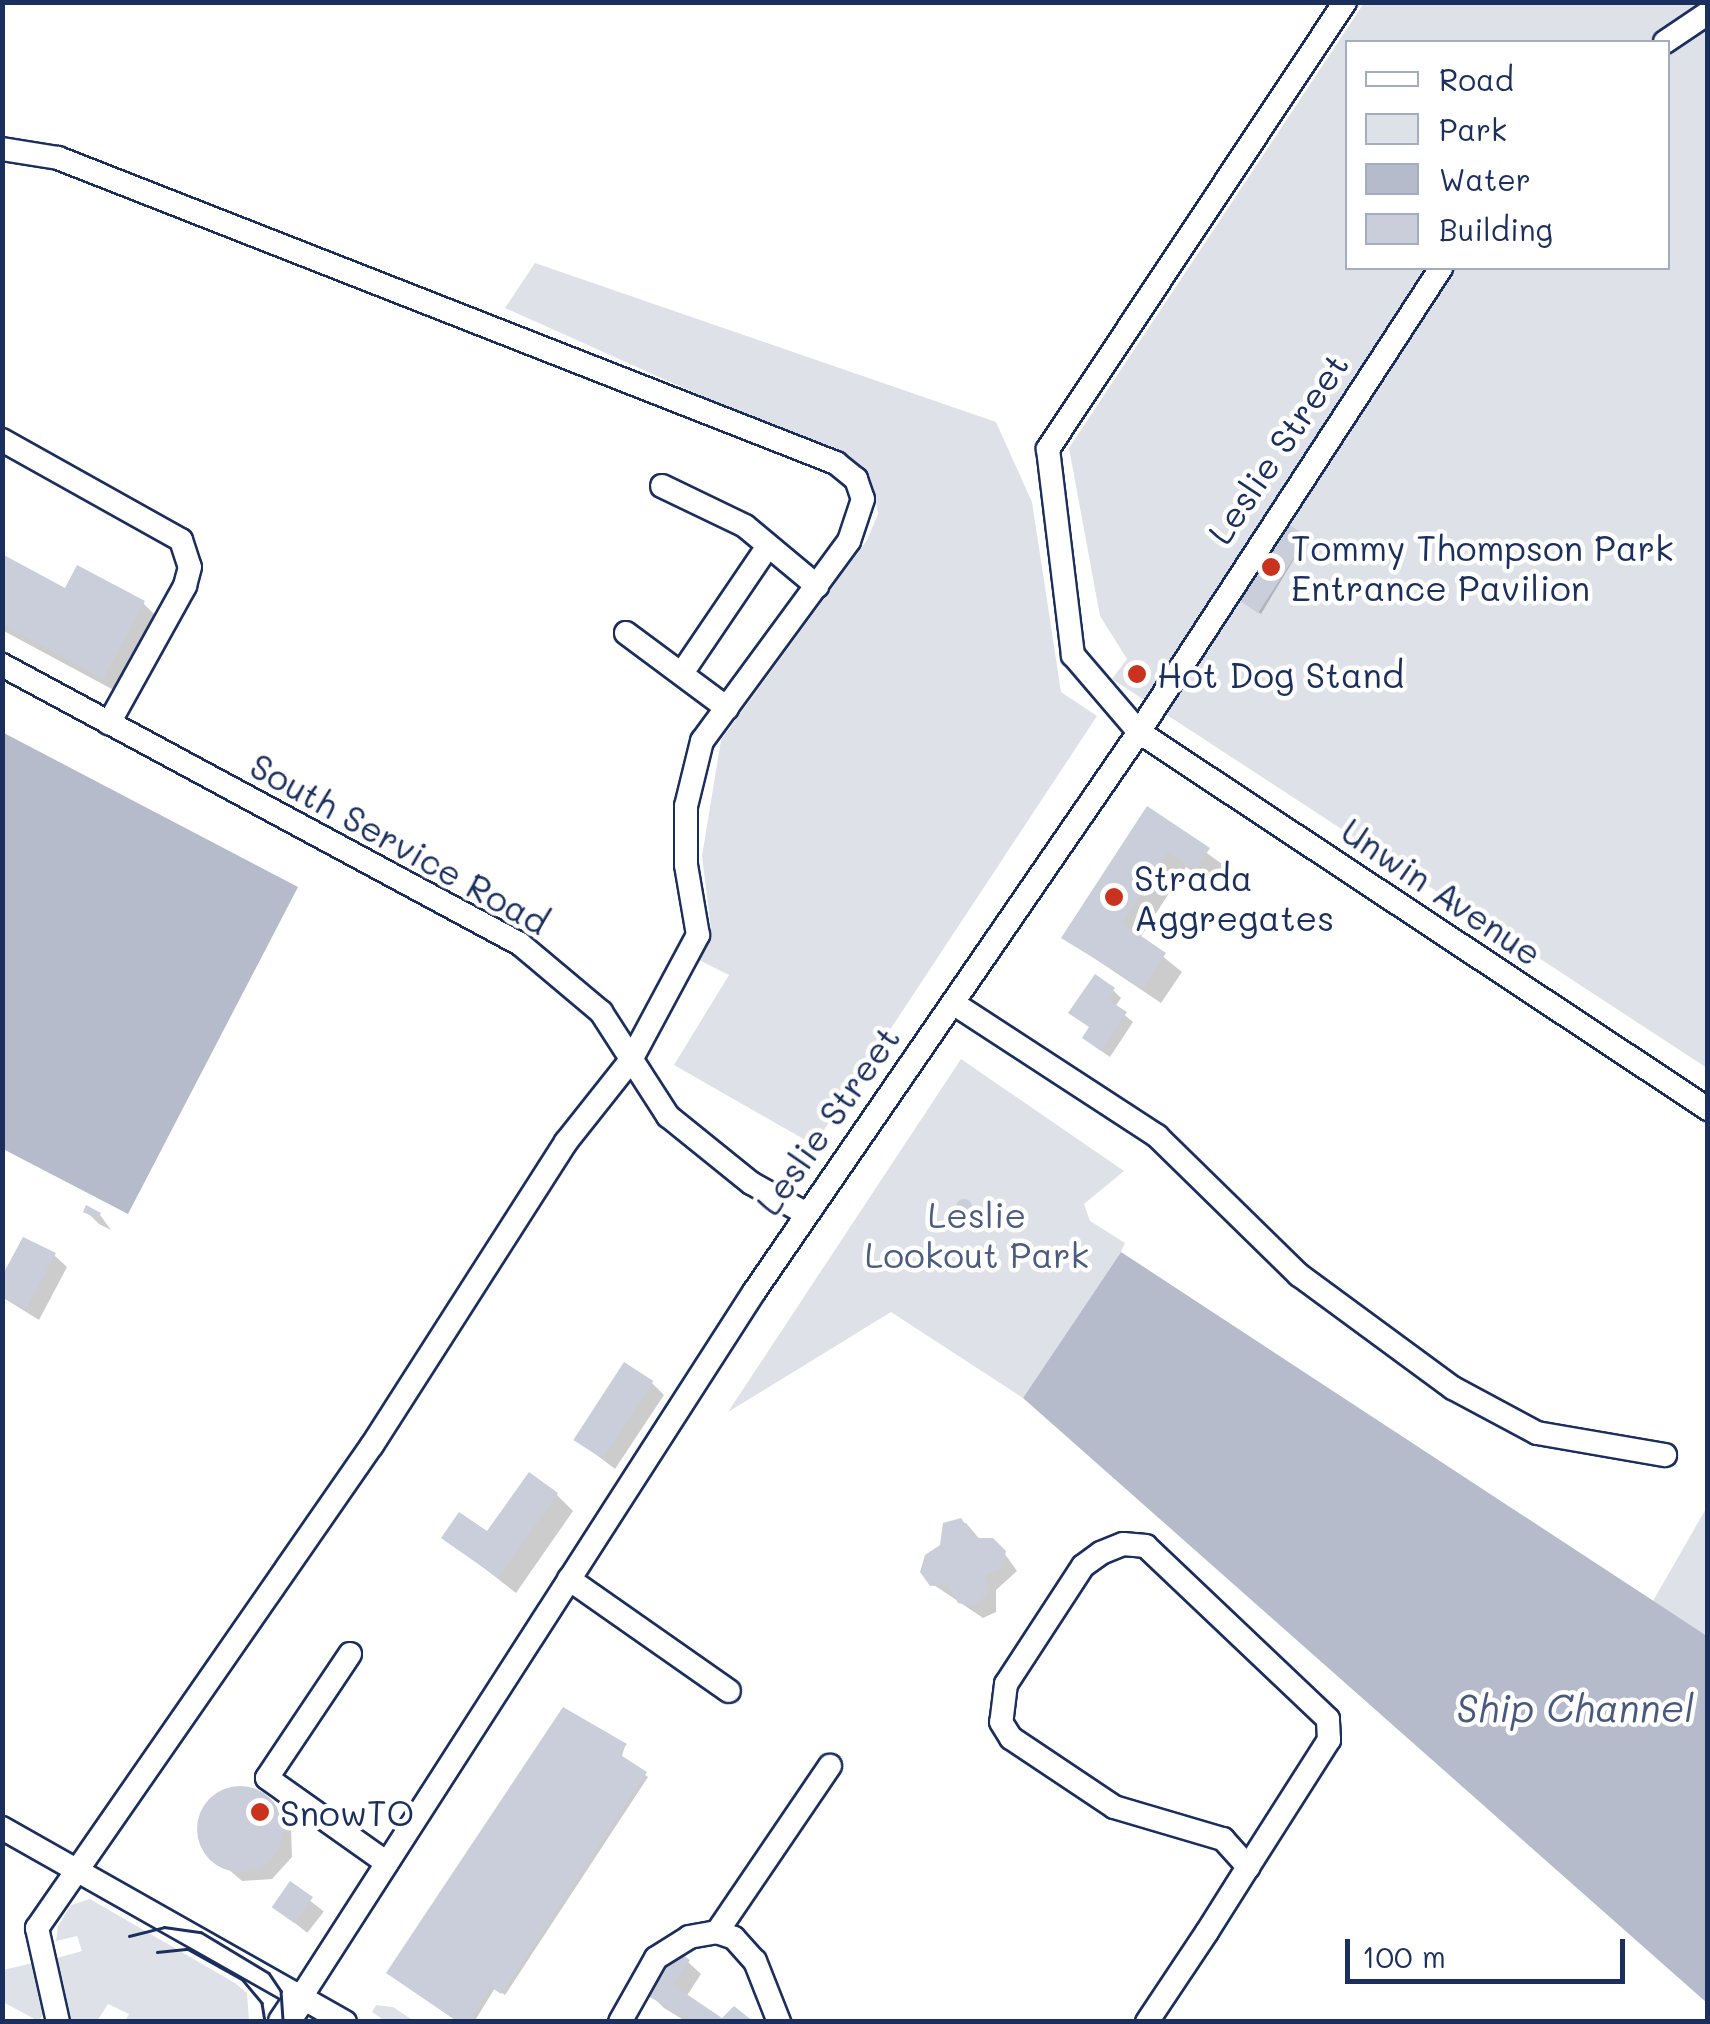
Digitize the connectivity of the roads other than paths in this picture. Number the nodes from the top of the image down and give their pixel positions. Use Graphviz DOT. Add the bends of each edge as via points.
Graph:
graph roads {
  1 [pos="1345,2"];
  2 [pos="1708,13"];
  3 [pos="1667,40"];
  4 [pos="2,149"];
  5 [pos="1440,270"];
  6 [pos="2,440"];
  7 [pos="662,486"];
  8 [pos="768,546"];
  9 [pos="817,586"];
  10 [pos="626,632"];
  11 [pos="2,665"];
  12 [pos="682,673"];
  13 [pos="727,708"];
  14 [pos="109,723"];
  15 [pos="1139,732"];
  16 [pos="953,1002"];
  17 [pos="631,1060"];
  18 [pos="1708,1109"];
  19 [pos="808,1214"];
  20 [pos="1665,1455"];
  21 [pos="569,1579"];
  22 [pos="350,1654"];
  23 [pos="729,1692"];
  24 [pos="830,1766"];
  25 [pos="2,1828"];
  26 [pos="387,1863"];
  27 [pos="1248,1867"];
  28 [pos="76,1868"];
  29 [pos="716,1932"];
  30 [pos="292,2009"];
  31 [pos="58,2022"];
  32 [pos="345,2022"];
  33 [pos="620,2022"];
  34 [pos="779,2022"];
  35 [pos="1147,2022"];
  1 -- 15 [label="street, Unwin Avenue" via="1048,450 1073,655"];
  2 -- 3 [label="street"];
  4 -- 9 [label="street" via="58,158 844,467 861,487 862,511"];
  5 -- 15 [label="street, Leslie Street"];
  6 -- 14 [label="street" via="181,540 190,567 186,586"];
  7 -- 8 [label="street" via="745,526"];
  8 -- 9 [label="street"];
  8 -- 12 [label="street"];
  9 -- 13 [label="street"];
  10 -- 12 [label="street"];
  11 -- 14 [label="street, South Service Road"];
  12 -- 13 [label="street"];
  13 -- 17 [label="street" via="702,741 686,806 698,935"];
  14 -- 17 [label="street, South Service Road" via="520,944 602,1012"];
  15 -- 16 [label="street, Leslie Street"];
  15 -- 18 [label="street, Unwin Avenue"];
  16 -- 19 [label="street, Leslie Street"];
  16 -- 20 [label="street" via="1156,1136 1299,1275 1453,1388 1537,1433"];
  17 -- 19 [label="street, South Service Road" via="668,1116 700,1146"];
  17 -- 28 [label="street" via="566,1142 372,1446"];
  19 -- 21 [label="street, Leslie Street"];
  21 -- 23 [label="street"];
  21 -- 26 [label="street, Leslie Street"];
  22 -- 26 [label="street" via="266,1778"];
  24 -- 29 [label="street"];
  25 -- 28 [label="street"];
  26 -- 30 [label="street, Leslie Street"];
  27 -- 27 [label="street" via="1330,1740 1328,1718 1146,1546 1123,1544 1100,1553 1084,1566 1006,1684 1001,1722 1012,1738 1114,1807 1223,1839"];
  27 -- 35 [label="street"];
  28 -- 30 [label="street"];
  28 -- 31 [label="street" via="37,1928"];
  29 -- 33 [label="street" via="688,1937 656,1958"];
  29 -- 34 [label="street" via="734,1938 755,1962"];
  30 -- 32 [label="street"];
}
